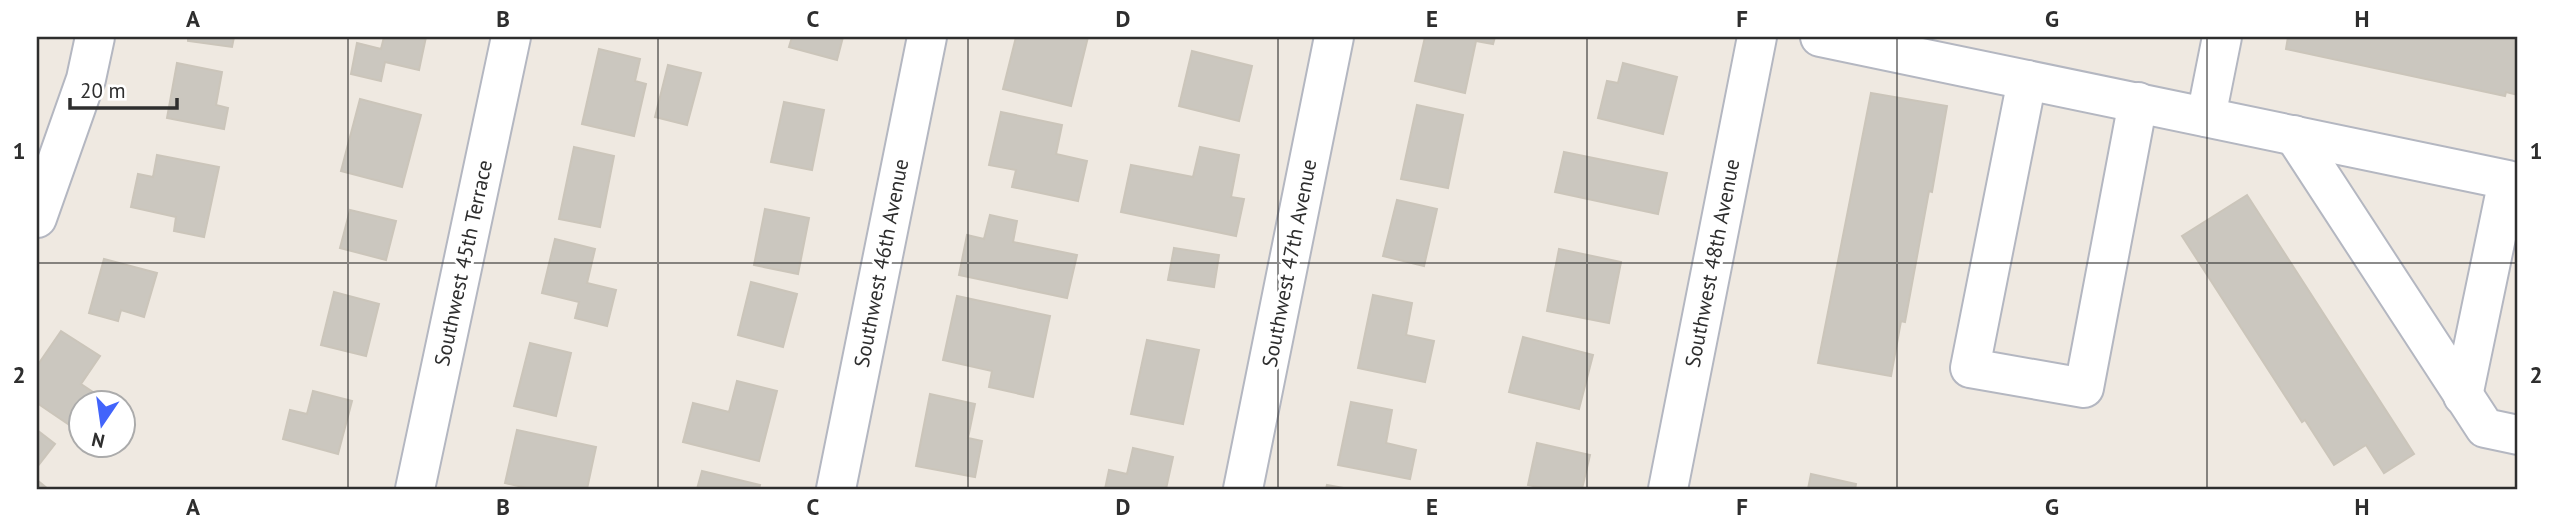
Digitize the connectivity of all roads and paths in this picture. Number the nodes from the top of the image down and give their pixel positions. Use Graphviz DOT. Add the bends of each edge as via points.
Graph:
graph roads {
  1 [pos="95,37"];
  2 [pos="511,37"];
  3 [pos="927,37"];
  4 [pos="1334,37"];
  5 [pos="1757,37"];
  6 [pos="1820,37"];
  7 [pos="2222,37"];
  8 [pos="2027,80"];
  9 [pos="2138,102"];
  10 [pos="2206,117"];
  11 [pos="2294,135"];
  12 [pos="37,218"];
  13 [pos="2463,396"];
  14 [pos="2518,435"];
  15 [pos="415,489"];
  16 [pos="836,489"];
  17 [pos="1243,489"];
  18 [pos="1668,489"];
  1 -- 12 [label="street" via="86,79"];
  2 -- 15 [label="street, Southwest 45th Terrace"];
  3 -- 16 [label="street, Southwest 46th Avenue"];
  4 -- 17 [label="street, Southwest 47th Avenue"];
  5 -- 18 [label="street, Southwest 48th Avenue"];
  6 -- 8 [label="street"];
  7 -- 10 [label="street"];
  8 -- 9 [label="street"];
  8 -- 9 [label="street" via="1970,368 2084,388"];
  9 -- 10 [label="street"];
  10 -- 11 [label="street"];
  11 -- 13 [label="street"];
  11 -- 13 [label="street" via="2508,180"];
  13 -- 14 [label="street" via="2485,428"];
}
